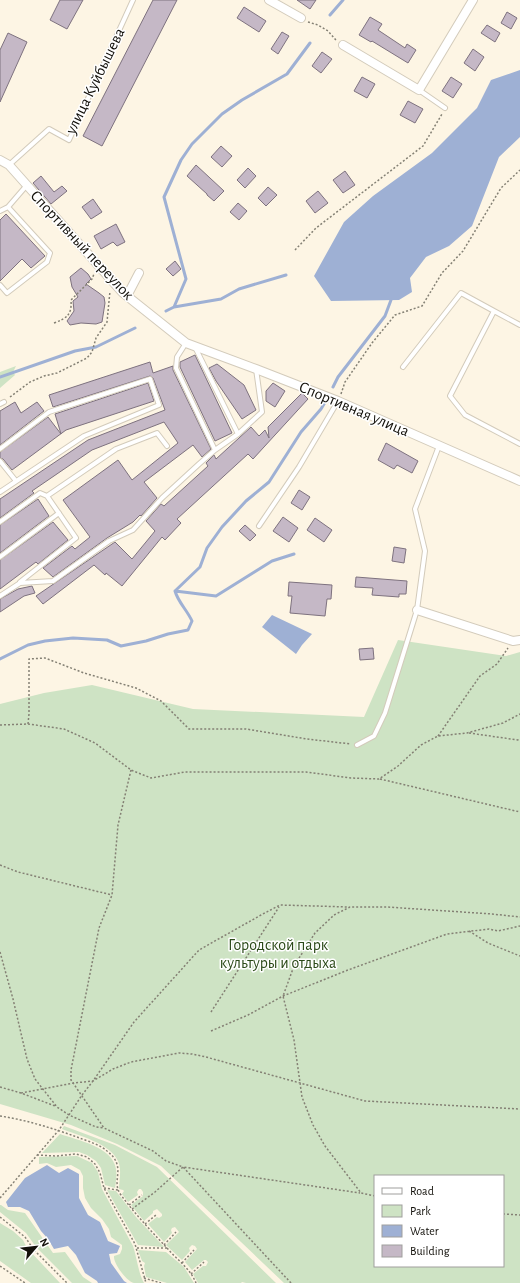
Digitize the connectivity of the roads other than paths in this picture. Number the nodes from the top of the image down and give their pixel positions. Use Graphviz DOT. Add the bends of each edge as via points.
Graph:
graph roads {
  1 [pos="133,0"];
  2 [pos="269,0"];
  3 [pos="473,0"];
  4 [pos="301,18"];
  5 [pos="343,45"];
  6 [pos="419,90"];
  7 [pos="445,108"];
  8 [pos="0,160"];
  9 [pos="9,164"];
  10 [pos="27,185"];
  11 [pos="8,206"];
  12 [pos="0,211"];
  13 [pos="139,273"];
  14 [pos="0,285"];
  15 [pos="127,296"];
  16 [pos="494,311"];
  17 [pos="520,325"];
  18 [pos="186,343"];
  19 [pos="195,347"];
  20 [pos="403,368"];
  21 [pos="256,369"];
  22 [pos="338,401"];
  23 [pos="238,434"];
  24 [pos="520,444"];
  25 [pos="167,446"];
  26 [pos="440,446"];
  27 [pos="0,449"];
  28 [pos="215,450"];
  29 [pos="0,461"];
  30 [pos="16,481"];
  31 [pos="520,481"];
  32 [pos="0,492"];
  33 [pos="47,496"];
  34 [pos="59,513"];
  35 [pos="0,522"];
  36 [pos="259,526"];
  37 [pos="0,557"];
  38 [pos="20,582"];
  39 [pos="0,596"];
  40 [pos="417,610"];
  41 [pos="516,640"];
  42 [pos="356,745"];
  1 -- 9 [label="lane, улица Куйбышева" via="70,140 49,129"];
  2 -- 4 [label="street"];
  3 -- 6 [label="street"];
  5 -- 6 [label="street"];
  6 -- 7 [label="lane"];
  8 -- 9 [label="street, Спортивный переулок"];
  9 -- 10 [label="street, Спортивный переулок"];
  10 -- 11 [label="lane"];
  10 -- 15 [label="street, Спортивный переулок"];
  11 -- 12 [label="lane"];
  11 -- 14 [label="lane" via="50,253 47,262 7,293"];
  13 -- 15 [label="street"];
  15 -- 18 [label="street, Спортивный переулок"];
  16 -- 17 [label="lane"];
  16 -- 20 [label="lane" via="461,294"];
  16 -- 24 [label="lane" via="450,396 465,415"];
  18 -- 19 [label="street, Спортивная улица"];
  18 -- 28 [label="lane" via="177,357 176,368"];
  19 -- 21 [label="street, Спортивная улица"];
  19 -- 23 [label="lane"];
  21 -- 22 [label="street, Спортивная улица"];
  21 -- 23 [label="lane" via="262,412"];
  22 -- 26 [label="street, Спортивная улица"];
  22 -- 36 [label="lane" via="299,467"];
  23 -- 28 [label="lane"];
  25 -- 33 [label="lane" via="157,433 116,449"];
  26 -- 31 [label="street, Спортивная улица"];
  26 -- 40 [label="lane" via="415,509 426,551"];
  27 -- 30 [label="lane" via="49,412 150,379 159,405 84,436"];
  28 -- 38 [label="lane" via="162,498 133,530 109,541 53,581"];
  29 -- 30 [label="lane"];
  30 -- 32 [label="lane"];
  33 -- 34 [label="lane"];
  33 -- 35 [label="lane" via="40,493"];
  34 -- 37 [label="lane"];
  34 -- 38 [label="lane" via="76,538"];
  38 -- 39 [label="lane"];
  40 -- 41 [label="street"];
  40 -- 42 [label="lane" via="385,713 374,736"];
}
